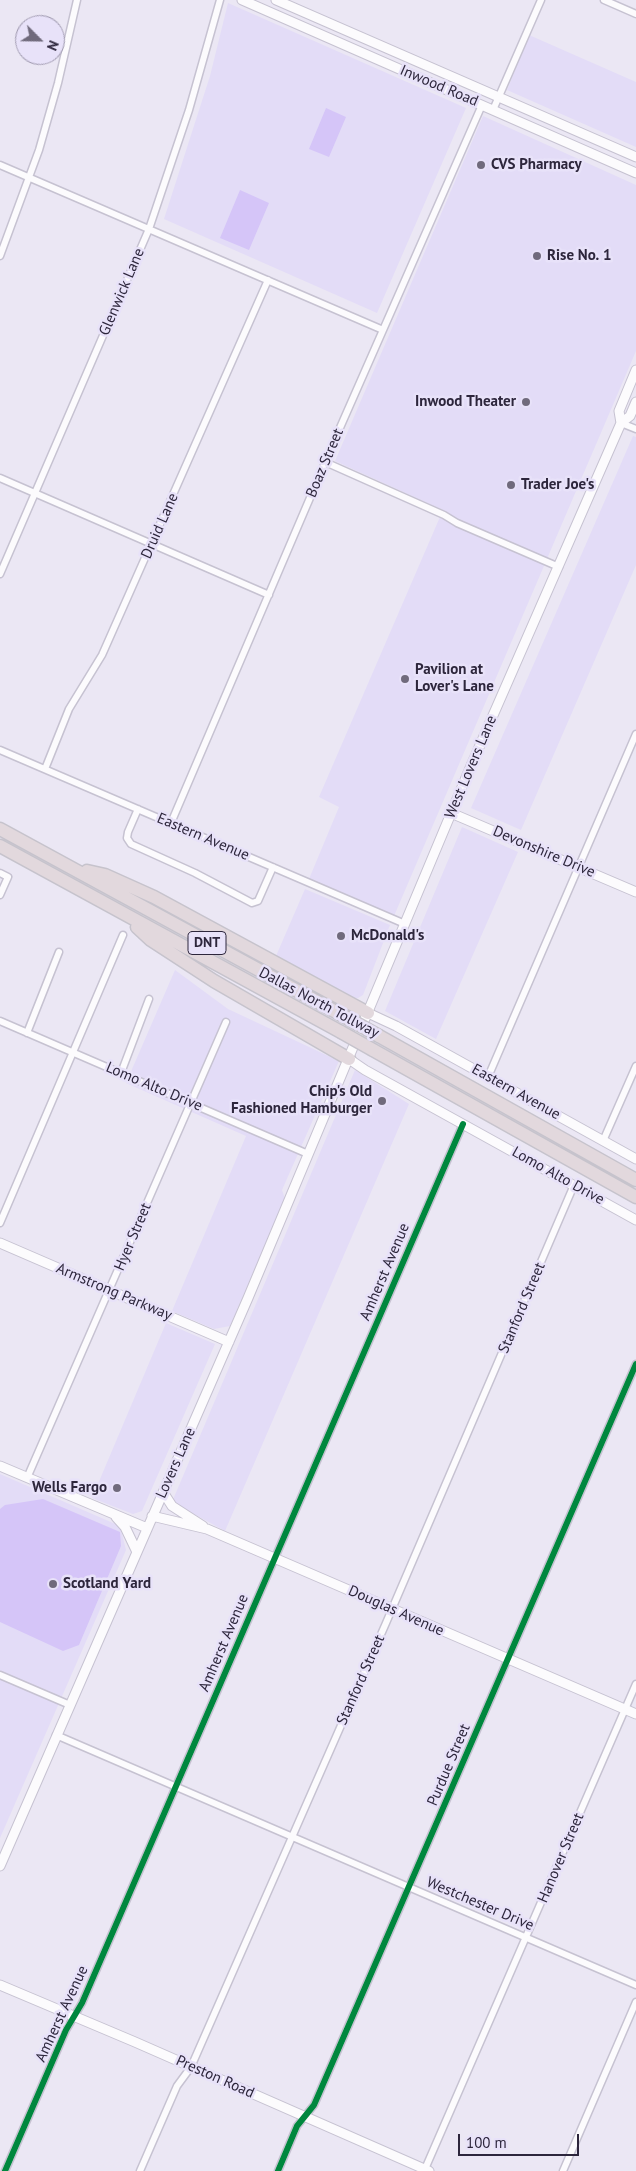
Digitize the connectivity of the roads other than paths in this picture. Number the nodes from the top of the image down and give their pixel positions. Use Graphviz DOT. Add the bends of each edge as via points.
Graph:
graph roads {
  1 [pos="77,0"];
  2 [pos="220,0"];
  3 [pos="242,0"];
  4 [pos="276,0"];
  5 [pos="541,0"];
  6 [pos="604,0"];
  7 [pos="636,14"];
  8 [pos="487,92"];
  9 [pos="498,97"];
  10 [pos="482,105"];
  11 [pos="493,110"];
  12 [pos="636,157"];
  13 [pos="0,164"];
  14 [pos="636,173"];
  15 [pos="30,178"];
  16 [pos="149,229"];
  17 [pos="0,256"];
  18 [pos="268,280"];
  19 [pos="383,330"];
  20 [pos="636,370"];
  21 [pos="636,402"];
  22 [pos="621,423"];
  23 [pos="636,429"];
  24 [pos="325,462"];
  25 [pos="0,478"];
  26 [pos="36,493"];
  27 [pos="152,544"];
  28 [pos="559,567"];
  29 [pos="0,574"];
  30 [pos="268,595"];
  31 [pos="636,734"];
  32 [pos="0,750"];
  33 [pos="45,769"];
  34 [pos="138,809"];
  35 [pos="451,812"];
  36 [pos="171,823"];
  37 [pos="0,829"];
  38 [pos="0,846"];
  39 [pos="69,866"];
  40 [pos="273,867"];
  41 [pos="578,867"];
  42 [pos="0,873"];
  43 [pos="636,892"];
  44 [pos="0,895"];
  45 [pos="125,914"];
  46 [pos="405,924"];
  47 [pos="123,935"];
  48 [pos="59,952"];
  49 [pos="149,999"];
  50 [pos="368,1013"];
  51 [pos="0,1021"];
  52 [pos="226,1022"];
  53 [pos="26,1033"];
  54 [pos="73,1053"];
  55 [pos="350,1059"];
  56 [pos="636,1066"];
  57 [pos="120,1073"];
  58 [pos="488,1077"];
  59 [pos="190,1103"];
  60 [pos="463,1124"];
  61 [pos="603,1141"];
  62 [pos="308,1154"];
  63 [pos="636,1159"];
  64 [pos="636,1180"];
  65 [pos="574,1185"];
  66 [pos="636,1197"];
  67 [pos="636,1220"];
  68 [pos="0,1223"];
  69 [pos="0,1242"];
  70 [pos="110,1290"];
  71 [pos="229,1342"];
  72 [pos="636,1364"];
  73 [pos="0,1466"];
  74 [pos="27,1478"];
  75 [pos="163,1492"];
  76 [pos="112,1513"];
  77 [pos="152,1516"];
  78 [pos="147,1528"];
  79 [pos="207,1529"];
  80 [pos="137,1552"];
  81 [pos="275,1558"];
  82 [pos="392,1609"];
  83 [pos="508,1659"];
  84 [pos="0,1675"];
  85 [pos="636,1684"];
  86 [pos="70,1705"];
  87 [pos="625,1709"];
  88 [pos="636,1714"];
  89 [pos="56,1736"];
  90 [pos="176,1786"];
  91 [pos="292,1837"];
  92 [pos="0,1866"];
  93 [pos="409,1887"];
  94 [pos="526,1938"];
  95 [pos="0,1985"];
  96 [pos="636,1986"];
  97 [pos="636,2002"];
  98 [pos="74,2016"];
  99 [pos="191,2067"];
  100 [pos="305,2117"];
  101 [pos="415,2168"];
  102 [pos="427,2170"];
  103 [pos="5,2171"];
  104 [pos="140,2171"];
  105 [pos="278,2171"];
  106 [pos="563,2171"];
  1 -- 15 [label="street" via="58,83"];
  2 -- 16 [label="street, Glenwick Lane" via="189,110"];
  3 -- 10 [label="main road, Inwood Road"];
  4 -- 8 [label="main road, Inwood Road"];
  5 -- 9 [label="street"];
  6 -- 7 [label="street"];
  8 -- 9 [label="main road, Inwood Road"];
  8 -- 10 [label="main road"];
  9 -- 11 [label="street"];
  9 -- 12 [label="main road, Inwood Road"];
  10 -- 11 [label="main road, Inwood Road"];
  10 -- 19 [label="street, Boaz Street"];
  11 -- 14 [label="main road, Inwood Road"];
  13 -- 15 [label="street"];
  15 -- 16 [label="street"];
  15 -- 17 [label="street"];
  16 -- 18 [label="street"];
  16 -- 26 [label="street, Glenwick Lane"];
  18 -- 19 [label="street"];
  18 -- 27 [label="street, Druid Lane"];
  19 -- 24 [label="street, Boaz Street"];
  20 -- 22 [label="main road, West Lovers Lane" via="619,411"];
  21 -- 22 [label="main road, West Lovers Lane" via="630,416"];
  22 -- 23 [label="street"];
  22 -- 28 [label="main road, West Lovers Lane"];
  24 -- 28 [label="street" via="444,515 457,524"];
  24 -- 30 [label="street, Boaz Street"];
  25 -- 26 [label="street"];
  26 -- 27 [label="street"];
  26 -- 29 [label="street, Glenwick Lane"];
  27 -- 30 [label="street"];
  27 -- 33 [label="street, Druid Lane" via="102,655 69,709"];
  28 -- 35 [label="main road, West Lovers Lane"];
  30 -- 36 [label="street, Boaz Street"];
  31 -- 41 [label="street"];
  32 -- 33 [label="street, Eastern Avenue"];
  33 -- 34 [label="street, Eastern Avenue"];
  34 -- 36 [label="street, Eastern Avenue"];
  34 -- 40 [label="street" via="128,832 131,844 252,903 258,901"];
  35 -- 41 [label="main road, Devonshire Drive"];
  35 -- 46 [label="main road, West Lovers Lane"];
  36 -- 40 [label="street, Eastern Avenue"];
  37 -- 39 [label="highway, Dallas North Tollway / DNT"];
  38 -- 45 [label="highway, Dallas North Tollway / DNT"];
  39 -- 50 [label="highway" via="105,875 154,898"];
  39 -- 64 [label="highway, Dallas North Tollway / DNT, bridge"];
  40 -- 46 [label="street, Eastern Avenue"];
  41 -- 43 [label="main road, Devonshire Drive"];
  41 -- 58 [label="street"];
  42 -- 44 [label="street" via="8,877"];
  45 -- 55 [label="highway" via="151,940 214,981"];
  45 -- 66 [label="highway, Dallas North Tollway / DNT, bridge"];
  46 -- 50 [label="main road, West Lovers Lane"];
  47 -- 54 [label="street"];
  48 -- 53 [label="street"];
  49 -- 57 [label="street"];
  50 -- 55 [label="main road, West Lovers Lane"];
  50 -- 58 [label="main road, Eastern Avenue"];
  51 -- 53 [label="street, Lomo Alto Drive"];
  52 -- 59 [label="street, Hyer Street"];
  53 -- 54 [label="street, Lomo Alto Drive"];
  54 -- 57 [label="street, Lomo Alto Drive"];
  54 -- 68 [label="street"];
  55 -- 60 [label="main road, Lomo Alto Drive"];
  55 -- 62 [label="main road, Lovers Lane"];
  56 -- 61 [label="street"];
  57 -- 59 [label="street, Lomo Alto Drive"];
  58 -- 61 [label="main road, Eastern Avenue"];
  59 -- 62 [label="street, Lomo Alto Drive"];
  59 -- 70 [label="street, Hyer Street"];
  60 -- 65 [label="main road, Lomo Alto Drive"];
  60 -- 81 [label="street, Amherst Avenue"];
  61 -- 63 [label="main road, Eastern Avenue"];
  62 -- 71 [label="main road, Lovers Lane"];
  65 -- 67 [label="main road, Lomo Alto Drive"];
  65 -- 82 [label="street, Stanford Street"];
  69 -- 70 [label="main road, Armstrong Parkway"];
  70 -- 71 [label="main road, Armstrong Parkway"];
  70 -- 74 [label="street, Hyer Street"];
  71 -- 75 [label="main road, Lovers Lane"];
  72 -- 83 [label="street, Purdue Street"];
  73 -- 74 [label="main road"];
  74 -- 76 [label="main road"];
  75 -- 77 [label="main road, Lovers Lane"];
  75 -- 79 [label="main road" via="172,1506"];
  76 -- 78 [label="main road"];
  76 -- 80 [label="main road" via="125,1527"];
  77 -- 78 [label="main road, Lovers Lane"];
  77 -- 79 [label="main road, Douglas Avenue"];
  78 -- 80 [label="main road, Lovers Lane"];
  79 -- 81 [label="main road, Douglas Avenue"];
  80 -- 86 [label="main road, Lovers Lane"];
  81 -- 82 [label="main road, Douglas Avenue"];
  81 -- 90 [label="street, Amherst Avenue"];
  82 -- 83 [label="main road, Douglas Avenue"];
  82 -- 91 [label="street, Stanford Street"];
  83 -- 87 [label="main road, Douglas Avenue"];
  83 -- 93 [label="street, Purdue Street"];
  84 -- 86 [label="street"];
  85 -- 87 [label="street, Hanover Street"];
  86 -- 89 [label="main road, Lovers Lane"];
  87 -- 88 [label="main road, Douglas Avenue"];
  87 -- 94 [label="street, Hanover Street"];
  89 -- 90 [label="street, Westchester Drive"];
  89 -- 92 [label="main road, Lovers Lane"];
  90 -- 91 [label="street, Westchester Drive"];
  90 -- 98 [label="street, Amherst Avenue"];
  91 -- 93 [label="street, Westchester Drive"];
  91 -- 99 [label="street, Stanford Street"];
  93 -- 94 [label="street, Westchester Drive"];
  93 -- 100 [label="street, Purdue Street" via="314,2105"];
  94 -- 96 [label="street, Westchester Drive"];
  94 -- 102 [label="street, Hanover Street"];
  95 -- 98 [label="main road, Preston Road"];
  97 -- 106 [label="street"];
  98 -- 99 [label="main road, Preston Road"];
  98 -- 103 [label="street, Amherst Avenue"];
  99 -- 100 [label="main road, Preston Road"];
  99 -- 104 [label="street, Stanford Street" via="177,2086"];
  100 -- 101 [label="main road, Preston Road"];
  100 -- 105 [label="street, Purdue Street" via="297,2126"];
  101 -- 102 [label="main road, Preston Road"];
}
